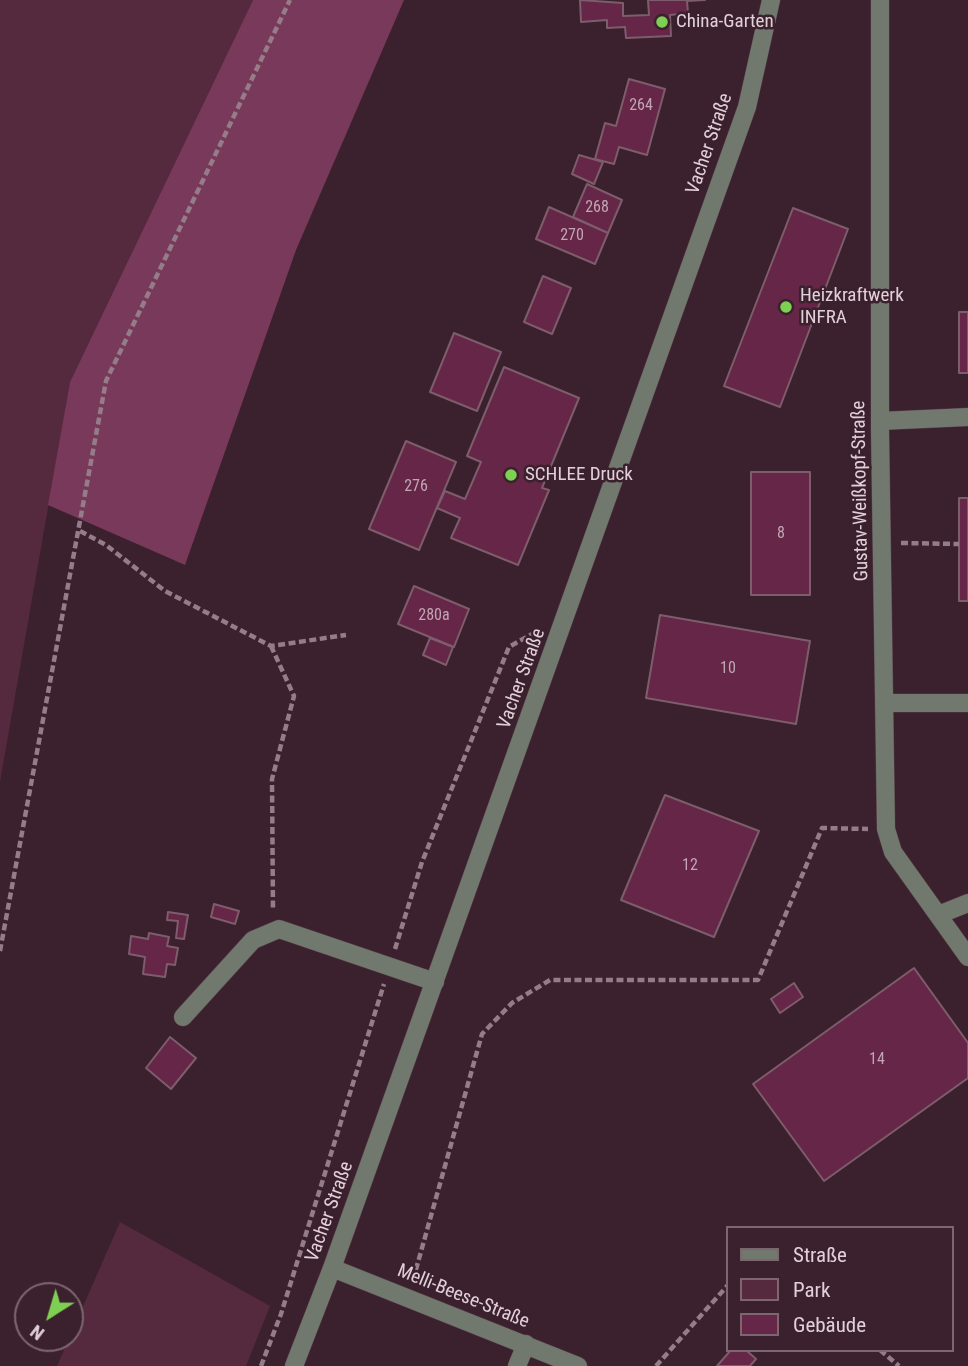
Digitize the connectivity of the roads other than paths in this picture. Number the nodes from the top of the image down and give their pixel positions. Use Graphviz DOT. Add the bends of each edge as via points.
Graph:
graph roads {
  1 [pos="771,0"];
  2 [pos="880,0"];
  3 [pos="968,417"];
  4 [pos="880,421"];
  5 [pos="884,703"];
  6 [pos="968,704"];
  7 [pos="968,902"];
  8 [pos="938,915"];
  9 [pos="968,957"];
  10 [pos="435,982"];
  11 [pos="183,1017"];
  12 [pos="332,1268"];
  13 [pos="526,1344"];
  14 [pos="294,1366"];
  15 [pos="517,1366"];
  16 [pos="578,1366"];
  1 -- 10 [label="street, Vacher Straße" via="747,107"];
  2 -- 4 [label="street, Gustav-Weißkopf-Straße"];
  3 -- 4 [label="street"];
  4 -- 5 [label="street, Gustav-Weißkopf-Straße"];
  5 -- 6 [label="street" via="934,695"];
  5 -- 8 [label="street, Gustav-Weißkopf-Straße" via="886,829 893,852"];
  7 -- 8 [label="street"];
  8 -- 9 [label="street, Gustav-Weißkopf-Straße"];
  10 -- 11 [label="street" via="279,929 253,940"];
  10 -- 12 [label="street, Vacher Straße"];
  12 -- 13 [label="street, Melli-Beese-Straße"];
  12 -- 14 [label="street, Vacher Straße"];
  13 -- 15 [label="street"];
  13 -- 16 [label="street, Melli-Beese-Straße"];
}
